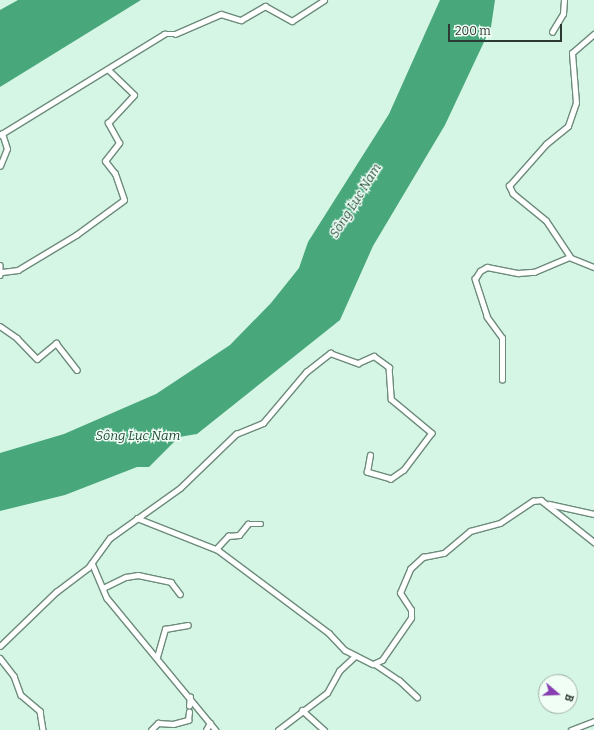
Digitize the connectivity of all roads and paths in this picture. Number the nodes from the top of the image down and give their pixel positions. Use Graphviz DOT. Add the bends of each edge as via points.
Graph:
graph roads {
  1 [pos="324,0"];
  2 [pos="564,0"];
  3 [pos="552,32"];
  4 [pos="594,34"];
  5 [pos="108,70"];
  6 [pos="1,135"];
  7 [pos="0,166"];
  8 [pos="570,257"];
  9 [pos="0,265"];
  10 [pos="594,267"];
  11 [pos="1,274"];
  12 [pos="0,326"];
  13 [pos="77,370"];
  14 [pos="502,380"];
  15 [pos="370,455"];
  16 [pos="549,504"];
  17 [pos="594,514"];
  18 [pos="138,518"];
  19 [pos="261,524"];
  20 [pos="594,542"];
  21 [pos="216,549"];
  22 [pos="92,563"];
  23 [pos="103,588"];
  24 [pos="180,594"];
  25 [pos="188,625"];
  26 [pos="1,644"];
  27 [pos="355,656"];
  28 [pos="0,658"];
  29 [pos="157,658"];
  30 [pos="376,664"];
  31 [pos="190,697"];
  32 [pos="417,697"];
  33 [pos="189,706"];
  34 [pos="302,710"];
  35 [pos="189,712"];
  36 [pos="594,721"];
  37 [pos="210,723"];
  38 [pos="43,730"];
  39 [pos="151,730"];
  40 [pos="206,730"];
  41 [pos="216,730"];
  42 [pos="278,730"];
  43 [pos="324,730"];
  44 [pos="571,730"];
  1 -- 5 [label="street" via="292,21 265,6 238,20 221,14 199,21 175,34 164,34"];
  2 -- 3 [label="street" via="563,14"];
  4 -- 8 [label="street" via="572,53 576,103 568,126 546,144 509,186 513,194 546,221"];
  5 -- 6 [label="street"];
  5 -- 11 [label="street" via="134,95 108,123 118,145 106,161 115,174 124,200 76,235 18,270"];
  6 -- 7 [label="street" via="7,152"];
  8 -- 10 [label="street"];
  8 -- 14 [label="street" via="528,273 487,267 475,279 488,319 502,338"];
  9 -- 11 [label="street"];
  12 -- 13 [label="street" via="18,338 36,359 56,343"];
  15 -- 18 [label="street" via="367,472 391,479 419,453 432,432 391,399 390,367 374,356 358,363 331,352 306,372 264,423 236,434 180,488"];
  16 -- 17 [label="street"];
  16 -- 20 [label="street"];
  16 -- 30 [label="street" via="535,500 500,524 470,531 444,552 414,564 400,593 411,610 410,618 382,660"];
  18 -- 21 [label="street"];
  18 -- 22 [label="street" via="105,543"];
  19 -- 21 [label="street" via="248,524 239,535 228,536"];
  21 -- 27 [label="street"];
  22 -- 23 [label="street"];
  22 -- 26 [label="street" via="56,592"];
  23 -- 24 [label="street" via="126,577 138,576 171,582"];
  23 -- 29 [label="street"];
  25 -- 29 [label="street" via="165,629"];
  27 -- 30 [label="street"];
  27 -- 34 [label="street" via="340,671 327,693"];
  28 -- 38 [label="street" via="14,676 21,695 40,711"];
  29 -- 31 [label="street"];
  30 -- 32 [label="street"];
  31 -- 33 [label="street"];
  31 -- 37 [label="street"];
  34 -- 42 [label="street"];
  34 -- 43 [label="street"];
  35 -- 39 [label="street" via="188,720 158,723"];
  36 -- 44 [label="street"];
  37 -- 40 [label="street"];
  37 -- 41 [label="street"];
}
